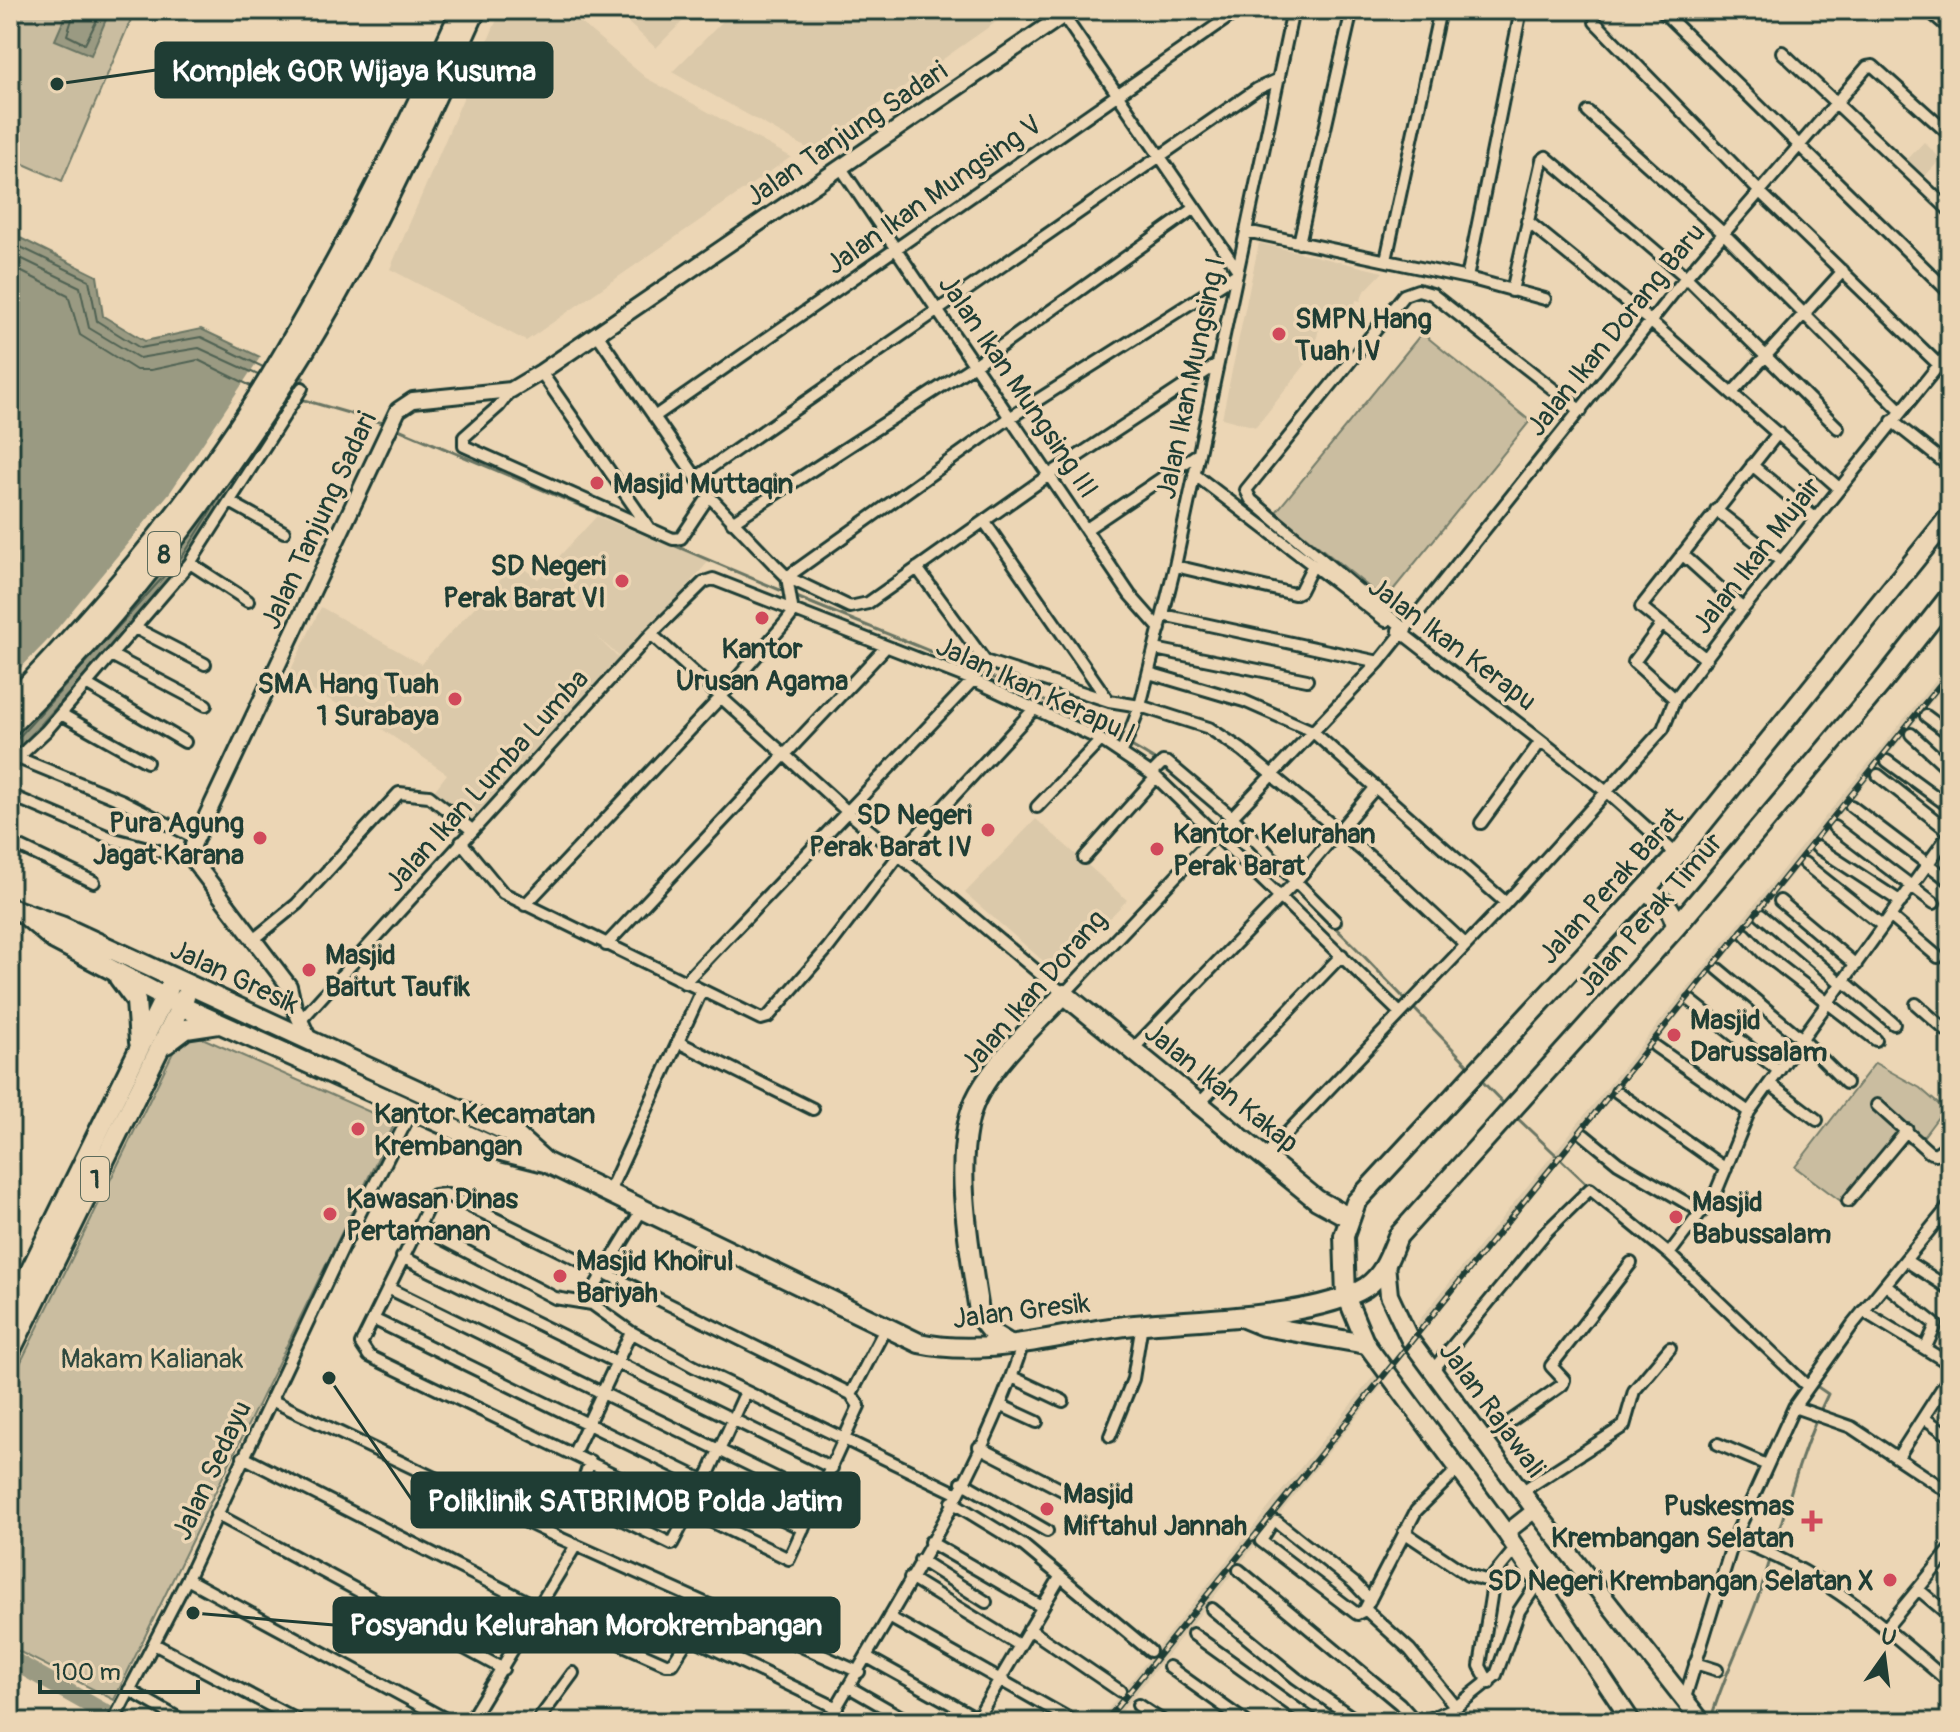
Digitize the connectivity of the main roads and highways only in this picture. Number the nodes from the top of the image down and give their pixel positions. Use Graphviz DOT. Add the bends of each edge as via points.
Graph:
graph roads {
  1 [pos="461,10"];
  2 [pos="476,10"];
  3 [pos="289,361"];
  4 [pos="1950,516"];
  5 [pos="1950,596"];
  6 [pos="10,703"];
  7 [pos="10,726"];
  8 [pos="1645,891"];
  9 [pos="17,912"];
  10 [pos="1676,927"];
  11 [pos="113,972"];
  12 [pos="182,983"];
  13 [pos="1064,994"];
  14 [pos="173,1001"];
  15 [pos="221,1024"];
  16 [pos="139,1045"];
  17 [pos="157,1052"];
  18 [pos="545,1162"];
  19 [pos="1348,1217"];
  20 [pos="1386,1264"];
  21 [pos="1346,1296"];
  22 [pos="10,1312"];
  23 [pos="1239,1316"];
  24 [pos="980,1318"];
  25 [pos="1017,1344"];
  26 [pos="1366,1344"];
  27 [pos="954,1349"];
  28 [pos="10,1352"];
  29 [pos="1630,1721"];
  30 [pos="1702,1722"];
  1 -- 3 [label="highway, 8"];
  2 -- 3 [label="highway, 8" via="367,235"];
  3 -- 6 [label="highway, 8" via="137,562"];
  3 -- 7 [label="highway, 8" via="168,549"];
  4 -- 8 [label="highway, Jalan Perak Barat"];
  5 -- 10 [label="highway, Jalan Perak Timur"];
  8 -- 10 [label="highway" via="1665,903"];
  8 -- 19 [label="highway, Jalan Perak Barat" via="1356,1202"];
  9 -- 11 [label="highway, Jalan Gresik"];
  9 -- 12 [label="highway, Jalan Gresik" via="61,926"];
  10 -- 20 [label="highway, Jalan Perak Timur" via="1398,1236"];
  11 -- 14 [label="highway, Jalan Gresik"];
  11 -- 16 [label="highway" via="136,1001"];
  12 -- 14 [label="highway"];
  12 -- 18 [label="highway, Jalan Gresik" via="515,1135"];
  13 -- 19 [label="highway, Jalan Ikan Kakap" via="1317,1200"];
  13 -- 24 [label="highway, Jalan Ikan Dorang" via="993,1073 968,1118 964,1175"];
  14 -- 15 [label="highway, Jalan Gresik"];
  14 -- 16 [label="highway, 1"];
  14 -- 17 [label="highway, 1"];
  15 -- 17 [label="highway" via="183,1030"];
  15 -- 18 [label="highway, Jalan Gresik" via="505,1152"];
  16 -- 22 [label="highway, 1"];
  17 -- 28 [label="highway, 1"];
  18 -- 27 [label="highway, Jalan Gresik" via="885,1329"];
  19 -- 21 [label="highway"];
  20 -- 21 [label="highway, Jalan Gresik" via="1367,1286"];
  20 -- 30 [label="main road, Jalan Rajawali" via="1397,1317 1432,1371"];
  21 -- 23 [label="highway, Jalan Gresik"];
  21 -- 26 [label="main road"];
  23 -- 25 [label="highway, Jalan Gresik" via="1142,1324"];
  23 -- 26 [label="highway" via="1263,1326"];
  24 -- 25 [label="highway" via="993,1334"];
  24 -- 27 [label="highway" via="971,1335"];
  25 -- 27 [label="highway, Jalan Gresik"];
  26 -- 29 [label="main road" via="1506,1533"];
}
